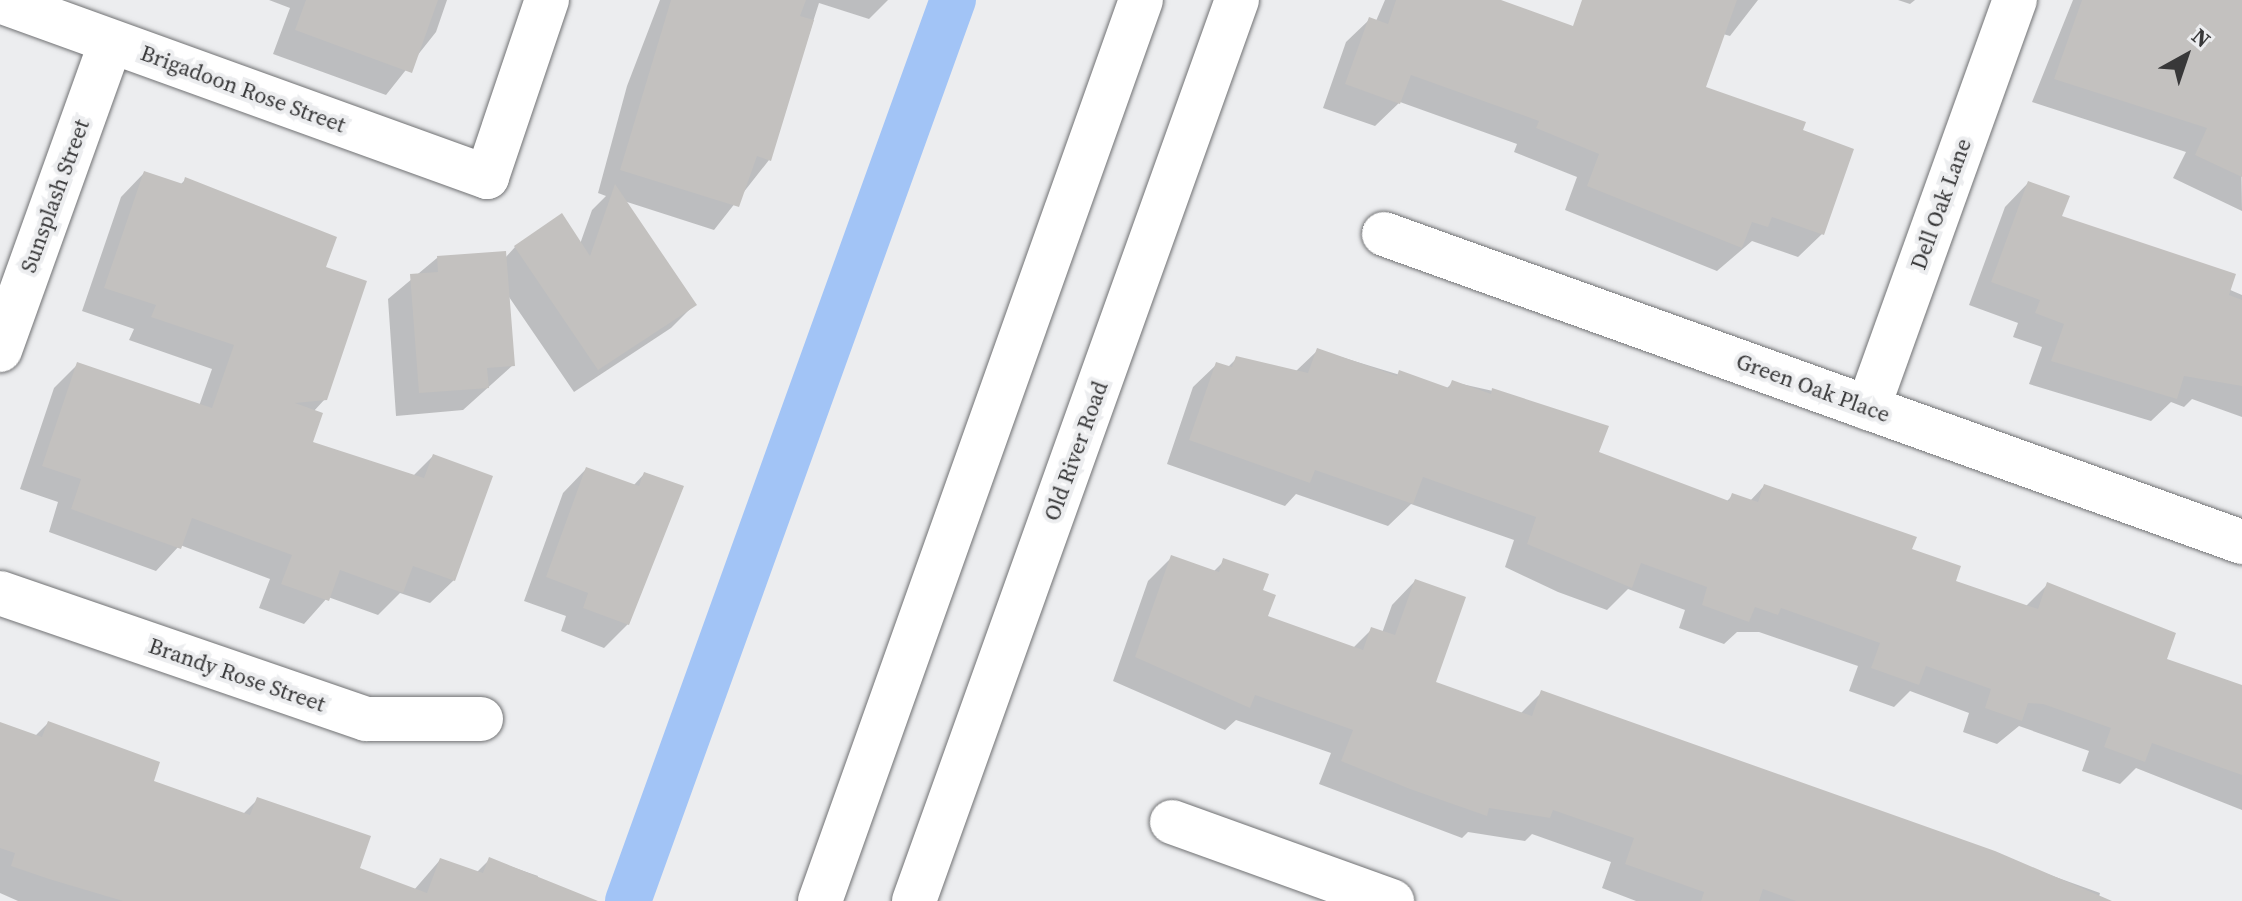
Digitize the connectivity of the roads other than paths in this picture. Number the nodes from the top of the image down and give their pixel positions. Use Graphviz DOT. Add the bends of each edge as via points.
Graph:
graph roads {
  1 [pos="547,0"];
  2 [pos="1141,0"];
  3 [pos="1237,0"];
  4 [pos="2015,0"];
  5 [pos="0,1"];
  6 [pos="111,42"];
  7 [pos="1384,234"];
  8 [pos="0,350"];
  9 [pos="1868,408"];
  10 [pos="2242,542"];
  11 [pos="0,593"];
  12 [pos="481,719"];
  13 [pos="1172,822"];
  14 [pos="820,901"];
  15 [pos="914,901"];
  16 [pos="1392,901"];
  1 -- 6 [label="street, Brigadoon Rose Street" via="487,177"];
  2 -- 14 [label="street"];
  3 -- 15 [label="street, Old River Road"];
  4 -- 9 [label="street, Dell Oak Lane"];
  5 -- 6 [label="street, Brigadoon Rose Street"];
  6 -- 8 [label="street, Sunsplash Street"];
  7 -- 9 [label="street, Green Oak Place"];
  9 -- 10 [label="street, Green Oak Place"];
  11 -- 12 [label="street, Brandy Rose Street" via="366,719"];
  13 -- 16 [label="street"];
}
